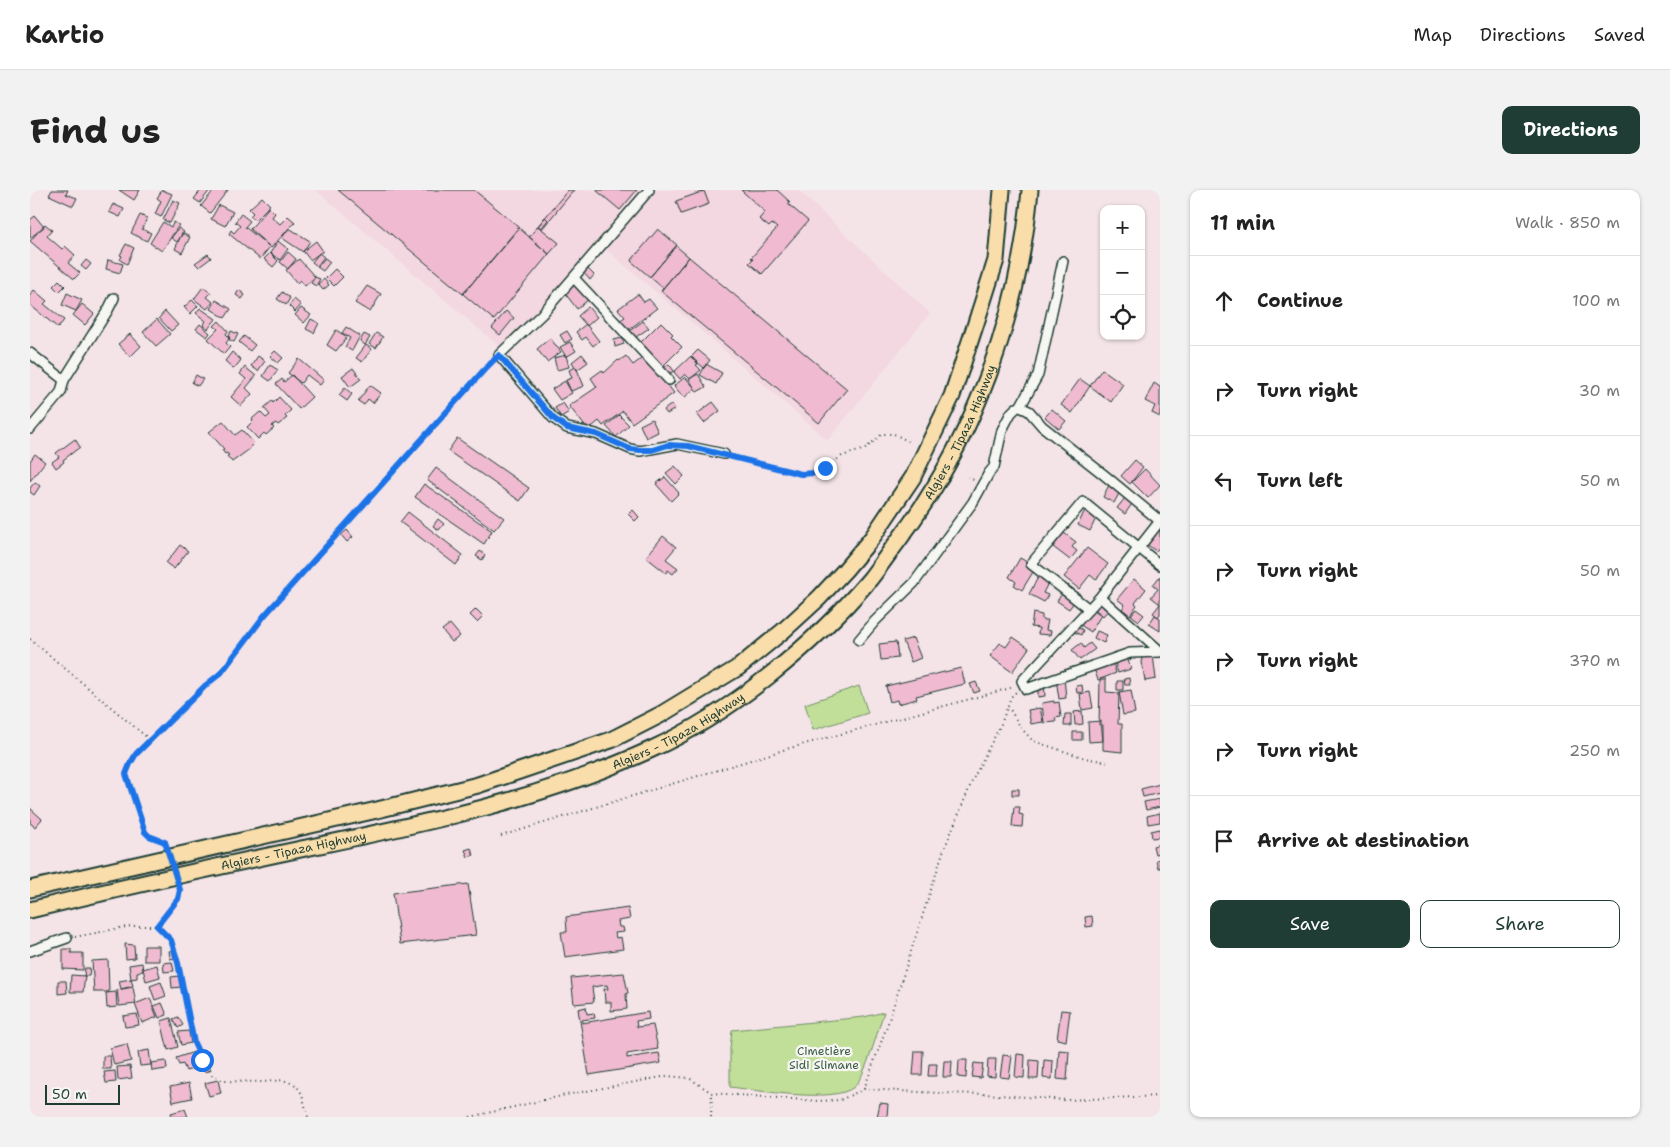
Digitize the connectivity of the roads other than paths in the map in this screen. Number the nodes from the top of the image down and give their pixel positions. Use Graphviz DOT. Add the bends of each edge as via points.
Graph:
graph roads {
  1 [pos="649,190"];
  2 [pos="1002,190"];
  3 [pos="1030,190"];
  4 [pos="1063,261"];
  5 [pos="574,278"];
  6 [pos="114,298"];
  7 [pos="30,353"];
  8 [pos="64,380"];
  9 [pos="669,380"];
  10 [pos="1020,407"];
  11 [pos="30,429"];
  12 [pos="724,454"];
  13 [pos="1160,521"];
  14 [pos="1139,548"];
  15 [pos="1160,566"];
  16 [pos="1100,598"];
  17 [pos="1090,609"];
  18 [pos="859,640"];
  19 [pos="1160,652"];
  20 [pos="30,889"];
  21 [pos="30,910"];
  22 [pos="67,938"];
  23 [pos="30,951"];
  1 -- 5 [label="street"];
  2 -- 20 [label="highway, Algiers - Tipaza Highway" via="996,260 952,396 914,477 846,570 798,618 738,667 660,715 611,740 478,785"];
  3 -- 21 [label="highway, Algiers - Tipaza Highway" via="1021,254 1006,322 972,416 941,477 870,578 825,627 753,687 703,722 653,749 596,774 527,797 408,827"];
  4 -- 10 [label="street" via="1038,375"];
  5 -- 9 [label="street"];
  5 -- 12 [label="street" via="499,355 553,418 567,428 596,434 630,449 652,450 677,444"];
  6 -- 8 [label="street"];
  7 -- 8 [label="street"];
  8 -- 11 [label="street" via="61,392"];
  10 -- 13 [label="street" via="1029,411 1042,426"];
  10 -- 18 [label="street" via="1011,413 1002,430 994,467 962,518 914,583"];
  13 -- 14 [label="street"];
  14 -- 15 [label="street"];
  14 -- 16 [label="street"];
  14 -- 17 [label="street" via="1083,502 1031,564"];
  16 -- 17 [label="street"];
  16 -- 19 [label="street"];
  17 -- 19 [label="street" via="1022,681 1026,689 1130,653"];
  22 -- 23 [label="street"];
}
